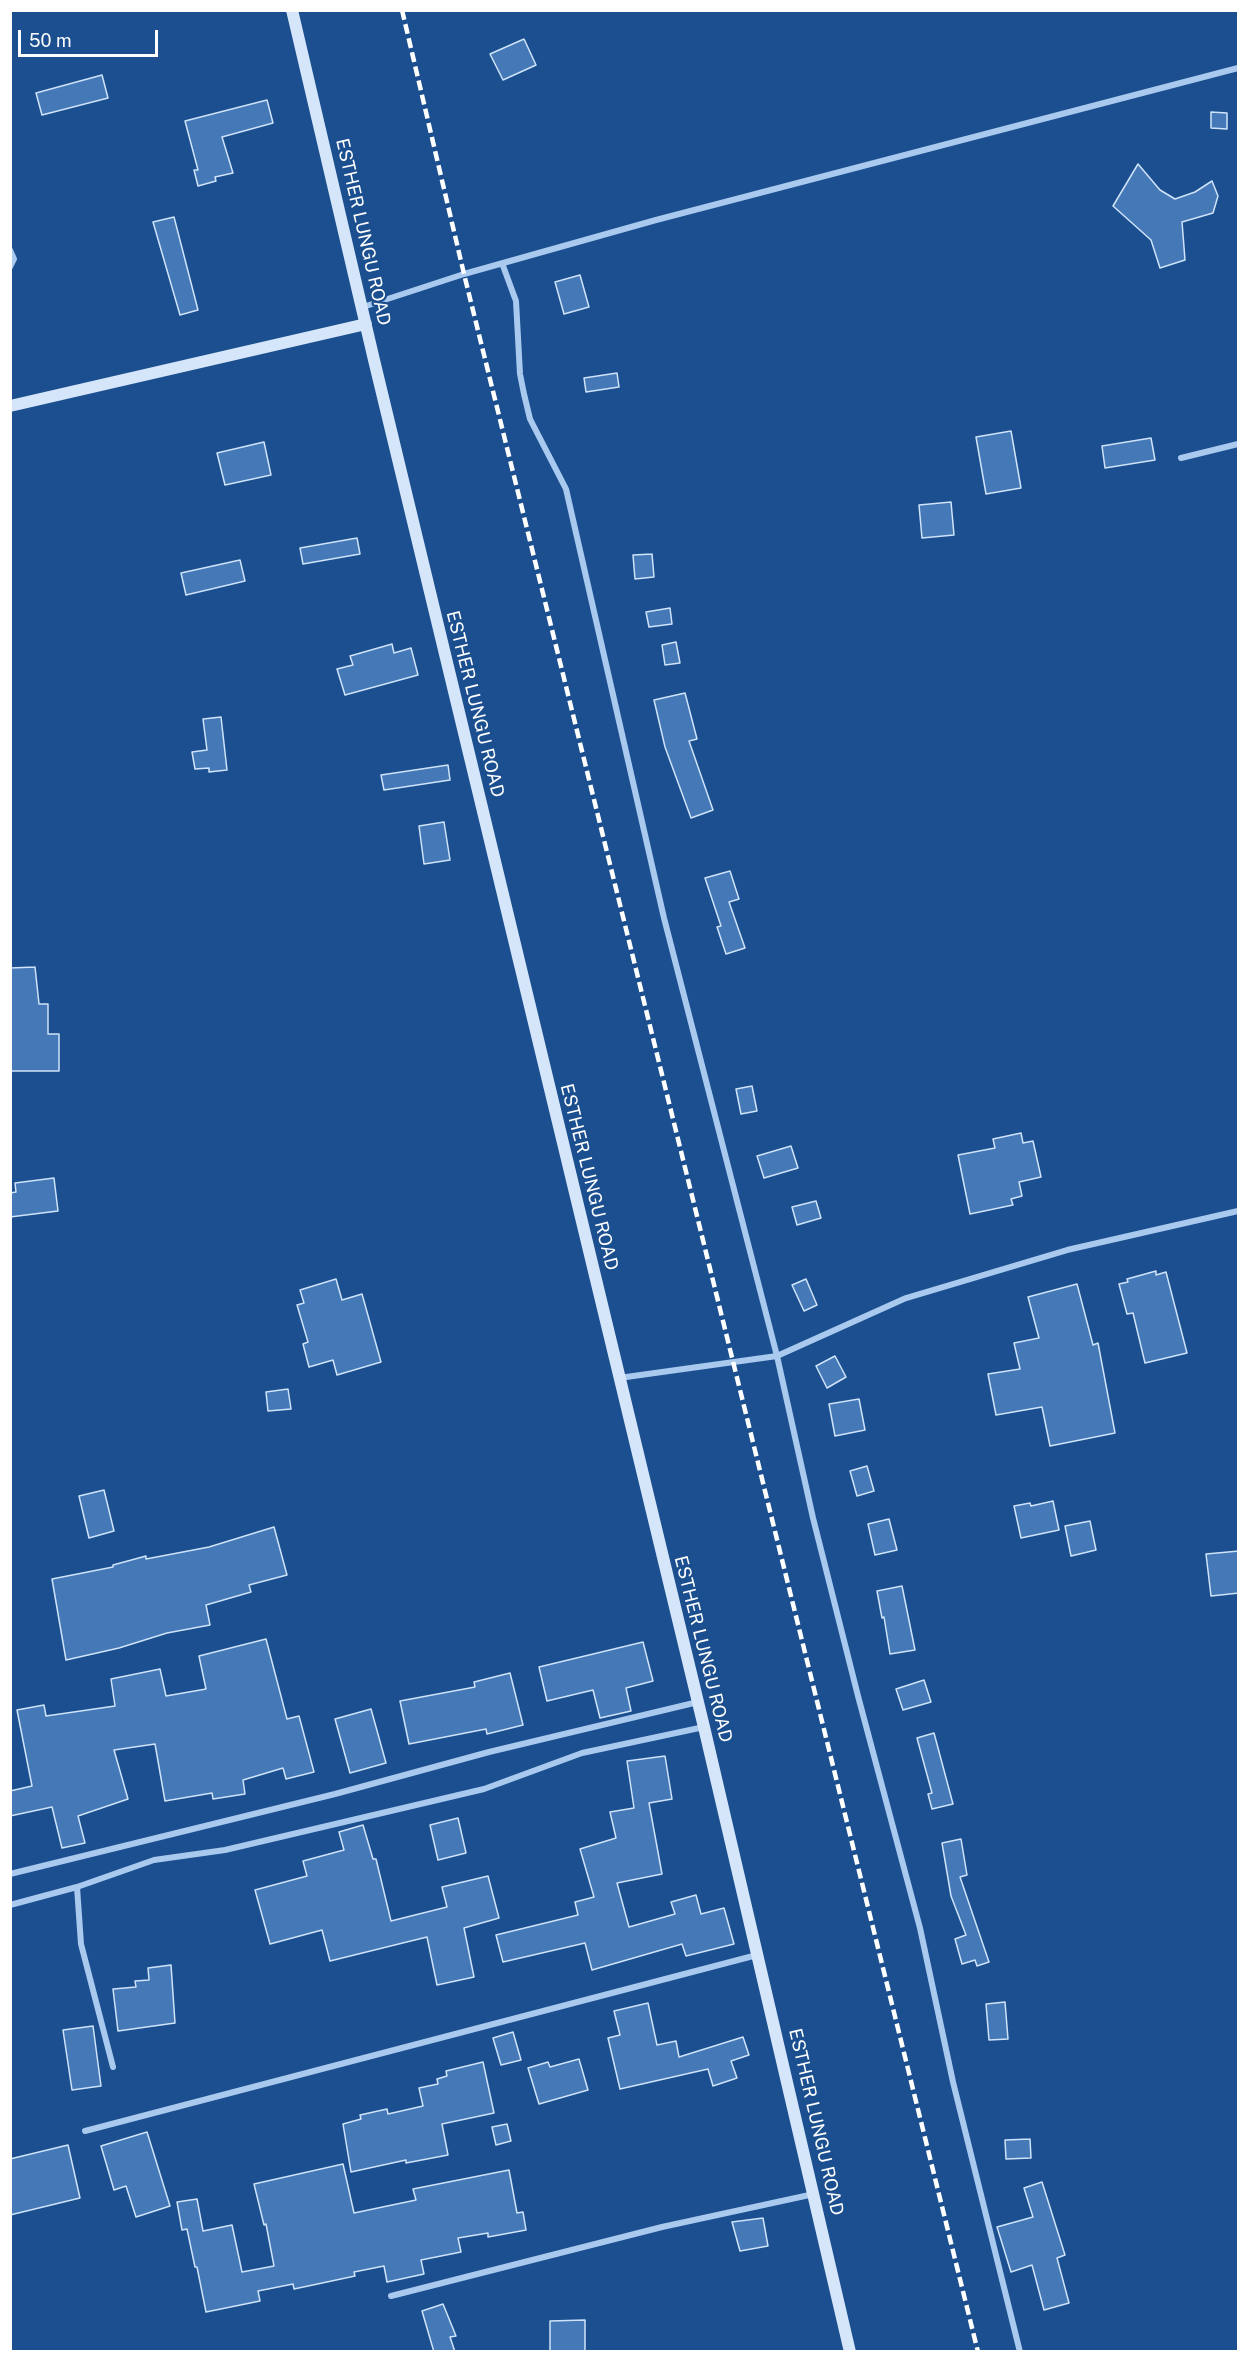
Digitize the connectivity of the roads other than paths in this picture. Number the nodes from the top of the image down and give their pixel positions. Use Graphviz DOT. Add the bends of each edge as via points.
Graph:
graph roads {
  1 [pos="292,10"];
  2 [pos="1239,68"];
  3 [pos="10,250"];
  4 [pos="502,263"];
  5 [pos="10,267"];
  6 [pos="363,307"];
  7 [pos="366,324"];
  8 [pos="10,406"];
  9 [pos="1239,444"];
  10 [pos="1181,458"];
  11 [pos="1239,1211"];
  12 [pos="777,1356"];
  13 [pos="619,1378"];
  14 [pos="698,1702"];
  15 [pos="704,1727"];
  16 [pos="10,1874"];
  17 [pos="77,1887"];
  18 [pos="10,1905"];
  19 [pos="757,1955"];
  20 [pos="113,2067"];
  21 [pos="85,2131"];
  22 [pos="815,2194"];
  23 [pos="391,2296"];
  24 [pos="850,2352"];
  25 [pos="1020,2352"];
  1 -- 6 [label="street, ESTHER LUNGU ROAD"];
  2 -- 4 [label="street"];
  3 -- 5 [label="street" via="14,259"];
  4 -- 6 [label="street"];
  4 -- 12 [label="street" via="516,301 520,374 528,411 566,489 664,918"];
  6 -- 7 [label="street, ESTHER LUNGU ROAD"];
  7 -- 8 [label="street"];
  7 -- 13 [label="street, ESTHER LUNGU ROAD"];
  9 -- 10 [label="street"];
  11 -- 12 [label="street" via="1067,1250 906,1298"];
  12 -- 13 [label="street"];
  12 -- 25 [label="street" via="813,1518 920,1928 953,2082"];
  13 -- 14 [label="street, ESTHER LUNGU ROAD"];
  14 -- 15 [label="street, ESTHER LUNGU ROAD"];
  14 -- 16 [label="street"];
  15 -- 17 [label="street" via="582,1753 484,1789 225,1850 154,1860"];
  15 -- 19 [label="street, ESTHER LUNGU ROAD"];
  17 -- 18 [label="street"];
  17 -- 20 [label="street" via="81,1944"];
  19 -- 21 [label="street"];
  19 -- 22 [label="street, ESTHER LUNGU ROAD"];
  22 -- 23 [label="street" via="662,2227"];
  22 -- 24 [label="street, ESTHER LUNGU ROAD"];
}
